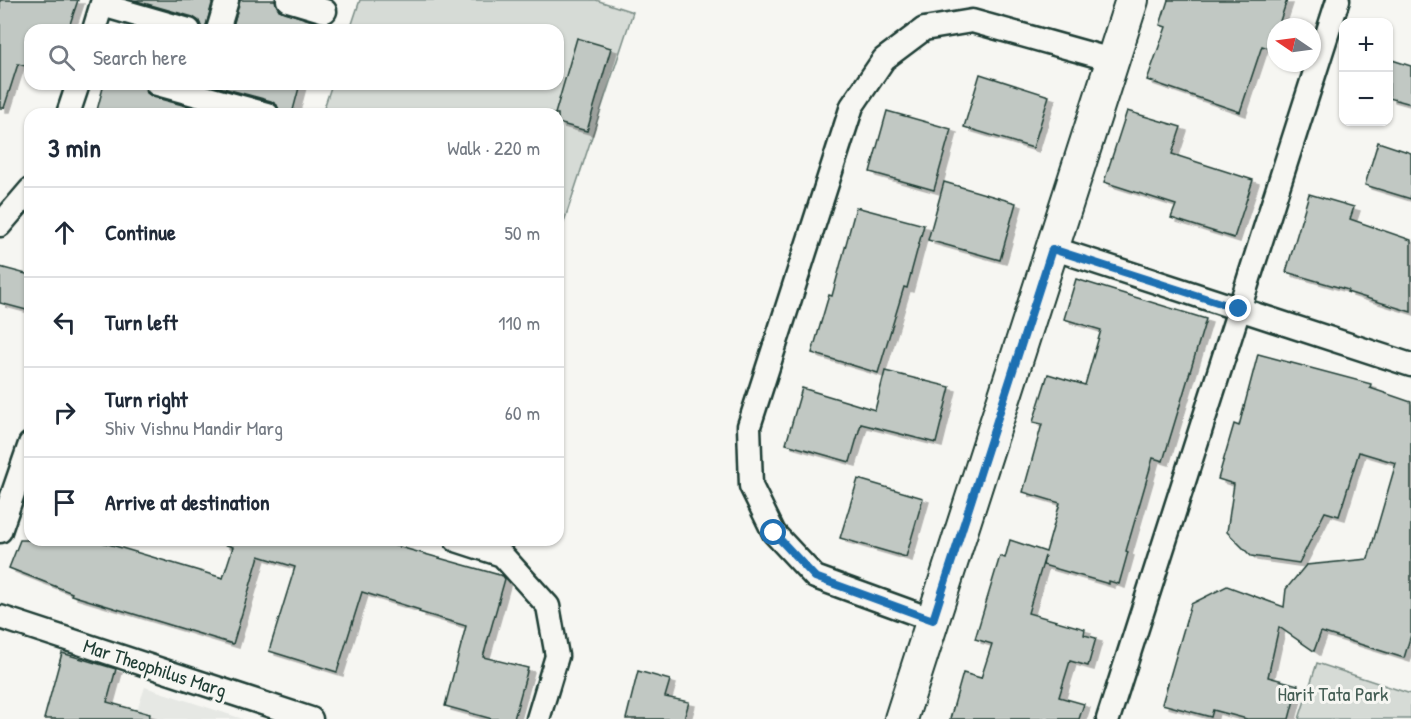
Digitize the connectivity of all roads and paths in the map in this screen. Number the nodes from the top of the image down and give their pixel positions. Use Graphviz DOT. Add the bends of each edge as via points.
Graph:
graph roads {
  1 [pos="227,0"];
  2 [pos="288,0"];
  3 [pos="1132,0"];
  4 [pos="1338,0"];
  5 [pos="103,2"];
  6 [pos="325,11"];
  7 [pos="96,24"];
  8 [pos="171,24"];
  9 [pos="220,24"];
  10 [pos="1112,60"];
  11 [pos="76,90"];
  12 [pos="175,90"];
  13 [pos="199,98"];
  14 [pos="71,108"];
  15 [pos="242,108"];
  16 [pos="24,196"];
  17 [pos="0,225"];
  18 [pos="1052,249"];
  19 [pos="1239,309"];
  20 [pos="1411,365"];
  21 [pos="24,461"];
  22 [pos="0,531"];
  23 [pos="474,546"];
  24 [pos="0,617"];
  25 [pos="933,620"];
  26 [pos="311,719"];
  27 [pos="538,719"];
  28 [pos="901,719"];
  29 [pos="1108,719"];
  1 -- 9 [label="street"];
  2 -- 6 [label="street"];
  3 -- 10 [label="street"];
  4 -- 19 [label="street"];
  5 -- 7 [label="street"];
  5 -- 8 [label="street"];
  10 -- 18 [label="street"];
  10 -- 25 [label="street" via="972,21 924,29 884,59 852,106 748,426 751,486 774,533 815,577"];
  11 -- 14 [label="street"];
  12 -- 13 [label="street"];
  13 -- 15 [label="street"];
  16 -- 17 [label="street"];
  18 -- 19 [label="street"];
  18 -- 25 [label="street"];
  19 -- 20 [label="street"];
  19 -- 29 [label="street"];
  21 -- 22 [label="street"];
  23 -- 27 [label="street" via="502,555 548,606 556,656"];
  24 -- 26 [label="street, Mar Theophilus Marg"];
  25 -- 28 [label="street"];
}
